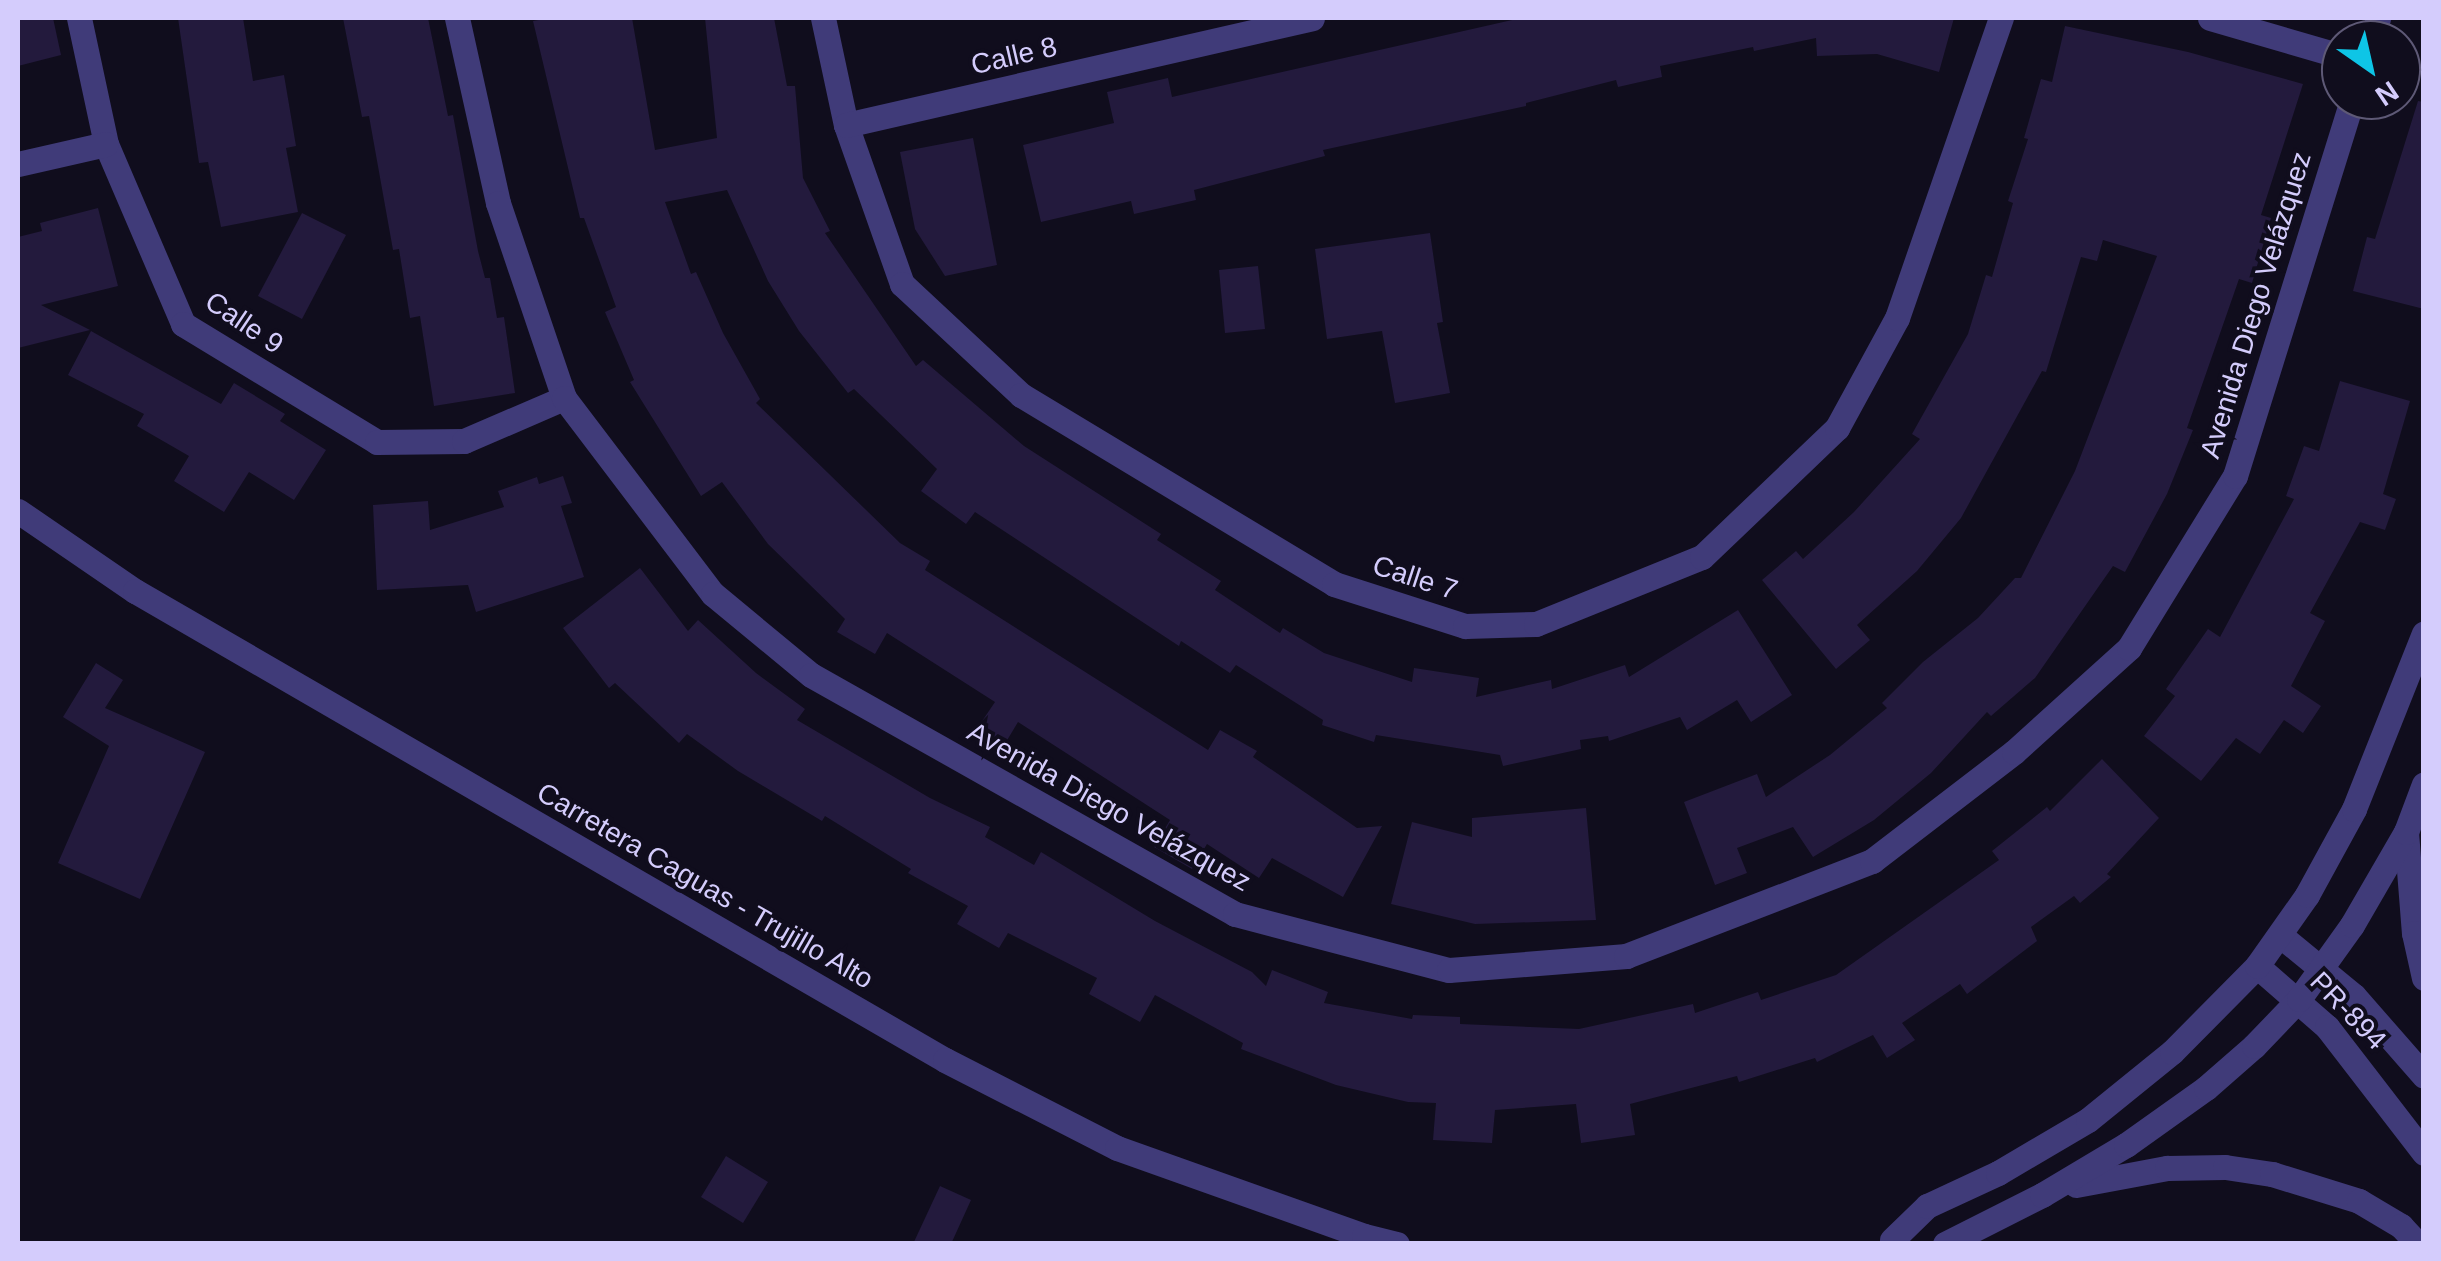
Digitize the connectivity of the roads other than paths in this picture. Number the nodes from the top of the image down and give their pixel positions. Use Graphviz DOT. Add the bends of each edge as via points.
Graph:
graph roads {
  1 [pos="80,18"];
  2 [pos="457,18"];
  3 [pos="823,18"];
  4 [pos="1312,18"];
  5 [pos="2001,18"];
  6 [pos="2210,18"];
  7 [pos="2321,50"];
  8 [pos="2346,120"];
  9 [pos="846,125"];
  10 [pos="106,144"];
  11 [pos="18,164"];
  12 [pos="564,398"];
  13 [pos="18,511"];
  14 [pos="2424,633"];
  15 [pos="2424,784"];
  16 [pos="2406,832"];
  17 [pos="2280,936"];
  18 [pos="2257,966"];
  19 [pos="2322,968"];
  20 [pos="2424,978"];
  21 [pos="2298,999"];
  22 [pos="2424,1076"];
  23 [pos="2424,1152"];
  24 [pos="2042,1196"];
  25 [pos="1886,1242"];
  26 [pos="1397,1244"];
  27 [pos="1941,1244"];
  28 [pos="2418,1244"];
  1 -- 10 [label="street, Calle 9"];
  2 -- 12 [label="street, Avenida Diego Velázquez" via="498,203"];
  3 -- 9 [label="street, Calle 7"];
  4 -- 9 [label="street, Calle 8"];
  5 -- 9 [label="street, Calle 7" via="1897,318 1837,428 1702,557 1536,624 1465,626 1334,584 1020,395 902,284"];
  6 -- 7 [label="street"];
  8 -- 12 [label="street, Avenida Diego Velázquez" via="2235,476 2129,648 2014,752 1872,860 1626,956 1449,970 1235,914 811,675 714,594"];
  10 -- 11 [label="street"];
  10 -- 12 [label="street, Calle 9" via="183,324 376,442 464,441"];
  13 -- 26 [label="street, Carretera Caguas - Trujillo Alto" via="135,590 945,1060 1117,1148"];
  14 -- 17 [label="street" via="2354,809"];
  15 -- 16 [label="street"];
  16 -- 19 [label="street"];
  16 -- 20 [label="street"];
  17 -- 18 [label="street"];
  17 -- 19 [label="street, PR-894 / PR-894"];
  18 -- 21 [label="street, PR-894 / PR-894"];
  18 -- 25 [label="street" via="2172,1052 2088,1120 1927,1206"];
  19 -- 21 [label="street"];
  19 -- 22 [label="street, PR-894 / PR-894"];
  21 -- 23 [label="street, PR-894 / PR-894" via="2361,1066"];
  21 -- 24 [label="street" via="2206,1088"];
  24 -- 27 [label="street"];
  24 -- 28 [label="street" via="2127,1173 2226,1167 2315,1184 2359,1201"];
  25 -- 27 [label="street"];
}
